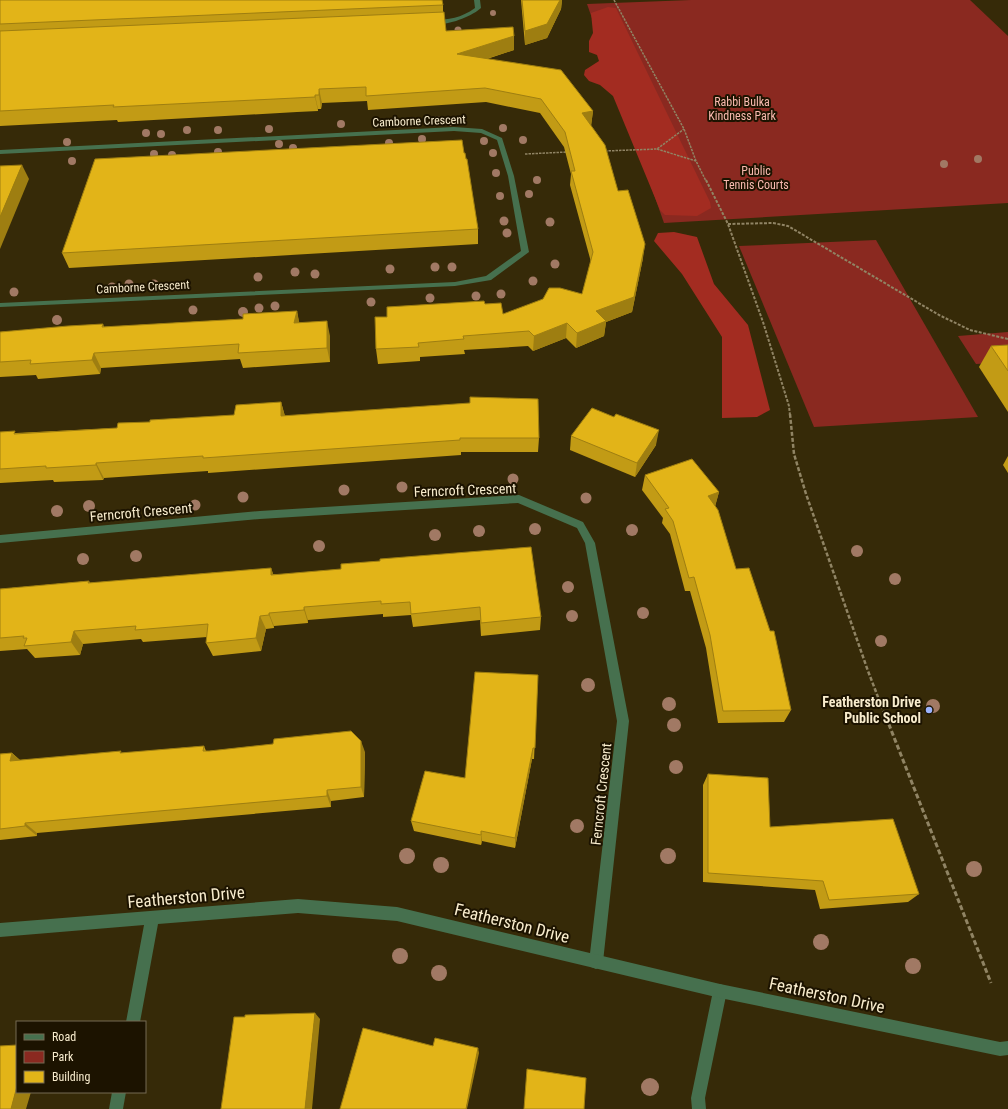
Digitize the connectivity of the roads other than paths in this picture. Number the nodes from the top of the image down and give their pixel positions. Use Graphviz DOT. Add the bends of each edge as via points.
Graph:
graph roads {
  1 [pos="477,0"];
  2 [pos="422,23"];
  3 [pos="0,152"];
  4 [pos="0,305"];
  5 [pos="0,539"];
  6 [pos="152,918"];
  7 [pos="0,930"];
  8 [pos="596,962"];
  9 [pos="720,992"];
  10 [pos="133,1021"];
  11 [pos="1008,1048"];
  12 [pos="119,1093"];
  13 [pos="116,1109"];
  14 [pos="699,1109"];
  1 -- 2 [label="street" via="478,8 467,17 453,21"];
  3 -- 4 [label="street, Camborne Crescent" via="454,129 482,131 500,139 511,176 525,252 488,278 455,284"];
  5 -- 8 [label="street, Ferncroft Crescent" via="260,515 519,499 580,525 590,543 623,721"];
  6 -- 7 [label="street, Featherston Drive"];
  6 -- 8 [label="street, Featherston Drive" via="298,906 397,914"];
  6 -- 10 [label="street"];
  8 -- 9 [label="street, Featherston Drive"];
  9 -- 11 [label="street, Featherston Drive" via="1000,1049"];
  9 -- 14 [label="street" via="698,1098"];
  12 -- 13 [label="street"];
}
